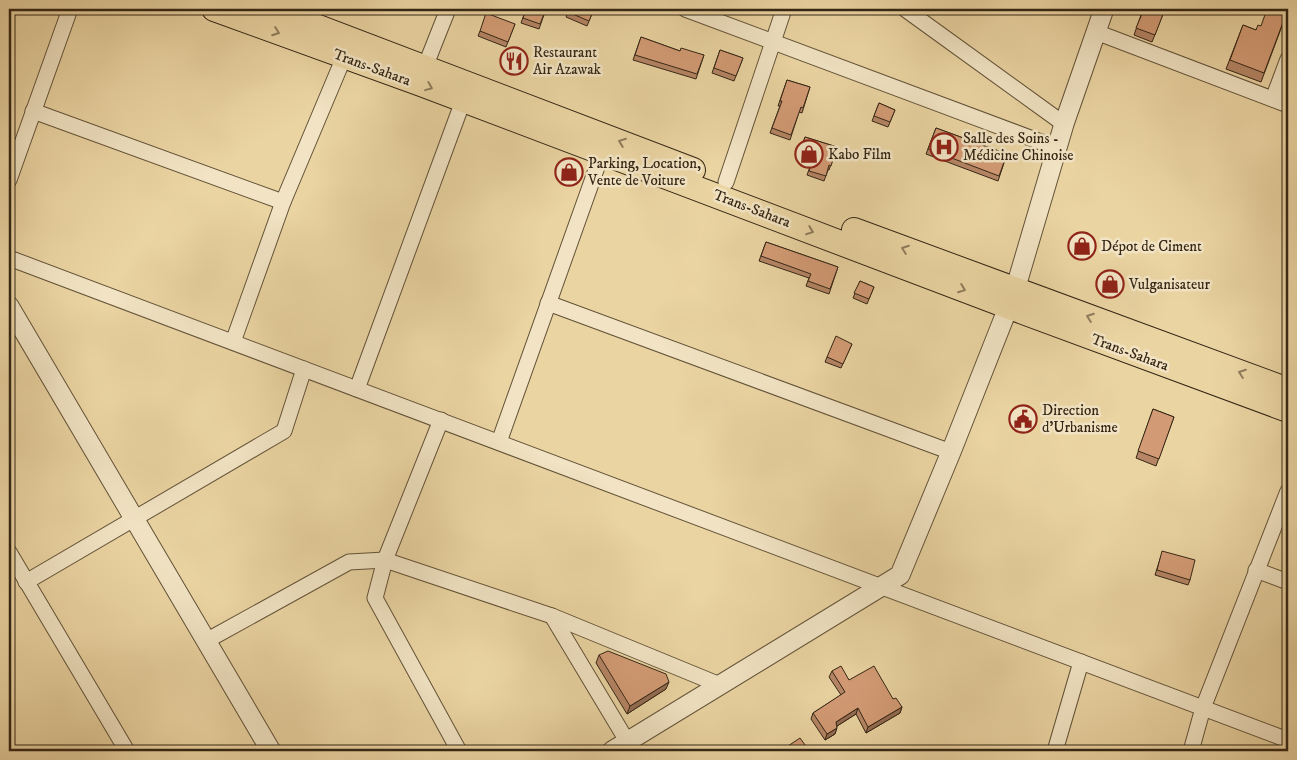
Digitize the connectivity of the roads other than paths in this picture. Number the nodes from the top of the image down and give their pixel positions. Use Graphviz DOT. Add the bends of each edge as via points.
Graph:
graph roads {
  1 [pos="70,9"];
  2 [pos="214,9"];
  3 [pos="271,9"];
  4 [pos="448,9"];
  5 [pos="685,9"];
  6 [pos="784,9"];
  7 [pos="905,9"];
  8 [pos="1104,9"];
  9 [pos="1096,32"];
  10 [pos="773,42"];
  11 [pos="348,48"];
  12 [pos="1288,59"];
  13 [pos="425,67"];
  14 [pos="1273,99"];
  15 [pos="463,101"];
  16 [pos="1288,105"];
  17 [pos="33,111"];
  18 [pos="1064,124"];
  19 [pos="1057,148"];
  20 [pos="602,153"];
  21 [pos="9,180"];
  22 [pos="726,182"];
  23 [pos="283,202"];
  24 [pos="9,258"];
  25 [pos="1011,298"];
  26 [pos="548,303"];
  27 [pos="9,306"];
  28 [pos="233,342"];
  29 [pos="304,369"];
  30 [pos="357,389"];
  31 [pos="1288,390"];
  32 [pos="1288,410"];
  33 [pos="441,420"];
  34 [pos="500,442"];
  35 [pos="951,452"];
  36 [pos="1288,491"];
  37 [pos="134,519"];
  38 [pos="9,552"];
  39 [pos="385,560"];
  40 [pos="1256,570"];
  41 [pos="26,582"];
  42 [pos="1288,582"];
  43 [pos="881,586"];
  44 [pos="552,616"];
  45 [pos="206,641"];
  46 [pos="1081,662"];
  47 [pos="720,685"];
  48 [pos="1203,708"];
  49 [pos="1288,740"];
  50 [pos="630,746"];
  51 [pos="127,751"];
  52 [pos="271,751"];
  53 [pos="460,751"];
  54 [pos="612,751"];
  55 [pos="1055,751"];
  56 [pos="1191,751"];
  1 -- 17 [label="street"];
  2 -- 11 [label="main road, Trans-Sahara, one-way"];
  3 -- 11 [label="main road, Trans-Sahara"];
  4 -- 13 [label="street"];
  5 -- 10 [label="street"];
  6 -- 10 [label="street"];
  7 -- 18 [label="street"];
  8 -- 9 [label="street"];
  9 -- 14 [label="street"];
  9 -- 18 [label="street"];
  10 -- 19 [label="street"];
  10 -- 22 [label="street"];
  11 -- 13 [label="main road, Trans-Sahara"];
  11 -- 15 [label="main road, Trans-Sahara, one-way"];
  11 -- 23 [label="street"];
  12 -- 14 [label="street"];
  22 -- 13 [label="main road, Trans-Sahara, one-way"];
  14 -- 16 [label="street"];
  15 -- 20 [label="main road, Trans-Sahara"];
  15 -- 30 [label="street"];
  17 -- 21 [label="street"];
  17 -- 23 [label="street"];
  18 -- 19 [label="street"];
  19 -- 25 [label="street"];
  20 -- 25 [label="main road, Trans-Sahara, one-way"];
  20 -- 26 [label="street"];
  25 -- 22 [label="main road, Trans-Sahara, one-way"];
  23 -- 28 [label="street"];
  24 -- 28 [label="street"];
  31 -- 25 [label="main road, Trans-Sahara, one-way"];
  25 -- 32 [label="main road, Trans-Sahara"];
  25 -- 35 [label="street"];
  26 -- 34 [label="street"];
  26 -- 35 [label="street"];
  27 -- 37 [label="street"];
  28 -- 29 [label="street"];
  29 -- 30 [label="street"];
  29 -- 37 [label="street" via="284,431"];
  30 -- 33 [label="street"];
  33 -- 34 [label="street"];
  33 -- 39 [label="street"];
  34 -- 43 [label="street"];
  35 -- 43 [label="street" via="900,575"];
  36 -- 40 [label="street"];
  37 -- 41 [label="street"];
  37 -- 45 [label="street"];
  38 -- 41 [label="street"];
  39 -- 44 [label="street"];
  39 -- 45 [label="street" via="349,562"];
  39 -- 53 [label="street" via="375,598"];
  40 -- 42 [label="street"];
  40 -- 48 [label="street"];
  41 -- 51 [label="street"];
  43 -- 46 [label="street"];
  43 -- 47 [label="street"];
  44 -- 47 [label="street"];
  44 -- 50 [label="street"];
  45 -- 52 [label="street"];
  46 -- 48 [label="street"];
  46 -- 55 [label="street"];
  47 -- 50 [label="street"];
  48 -- 49 [label="street"];
  48 -- 56 [label="street"];
  50 -- 54 [label="street"];
}
